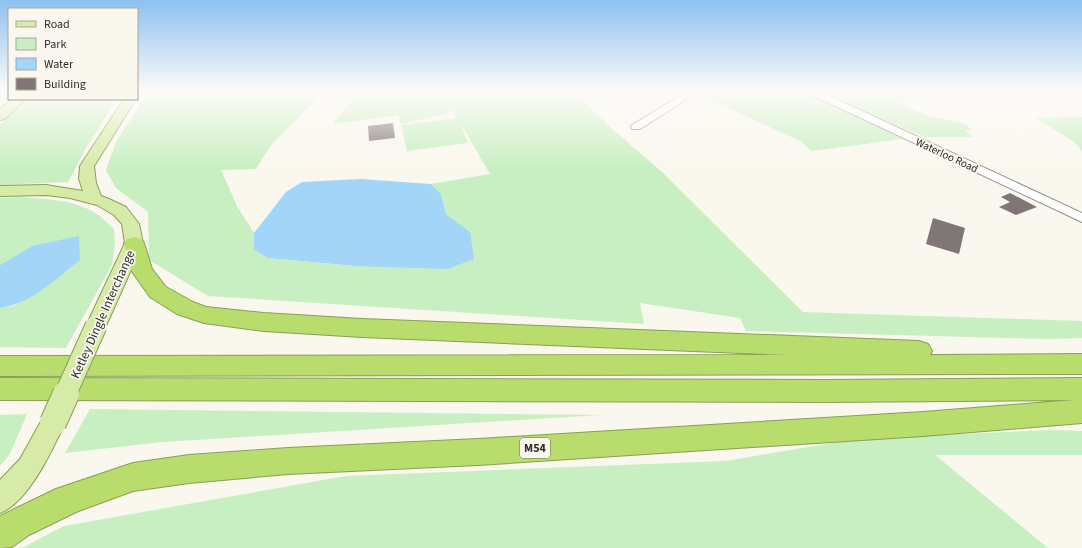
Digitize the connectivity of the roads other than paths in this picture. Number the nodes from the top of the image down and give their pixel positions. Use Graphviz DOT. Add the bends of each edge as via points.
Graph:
graph roads {
  1 [pos="118,118"];
  2 [pos="651,118"];
  3 [pos="868,118"];
  4 [pos="636,127"];
  5 [pos="0,191"];
  6 [pos="94,199"];
  7 [pos="1082,218"];
  8 [pos="134,243"];
  9 [pos="1082,357"];
  10 [pos="1082,364"];
  11 [pos="0,366"];
  12 [pos="0,389"];
  13 [pos="1082,389"];
  14 [pos="1082,411"];
  15 [pos="0,500"];
  16 [pos="0,536"];
  1 -- 6 [label="main road" via="87,166 88,186"];
  2 -- 4 [label="street"];
  3 -- 7 [label="street, Waterloo Road"];
  5 -- 6 [label="main road, Ketley Dingle Interchange" via="46,190"];
  6 -- 8 [label="main road, Ketley Dingle Interchange" via="120,211 130,224"];
  8 -- 9 [label="highway" via="142,270 158,292 185,308 204,315 264,322 362,328"];
  8 -- 15 [label="main road, Ketley Dingle Interchange, bridge" via="53,424 29,467"];
  10 -- 11 [label="highway"];
  12 -- 13 [label="highway"];
  14 -- 16 [label="highway, M54" via="923,424 189,469 133,477 67,500 17,524"];
}
